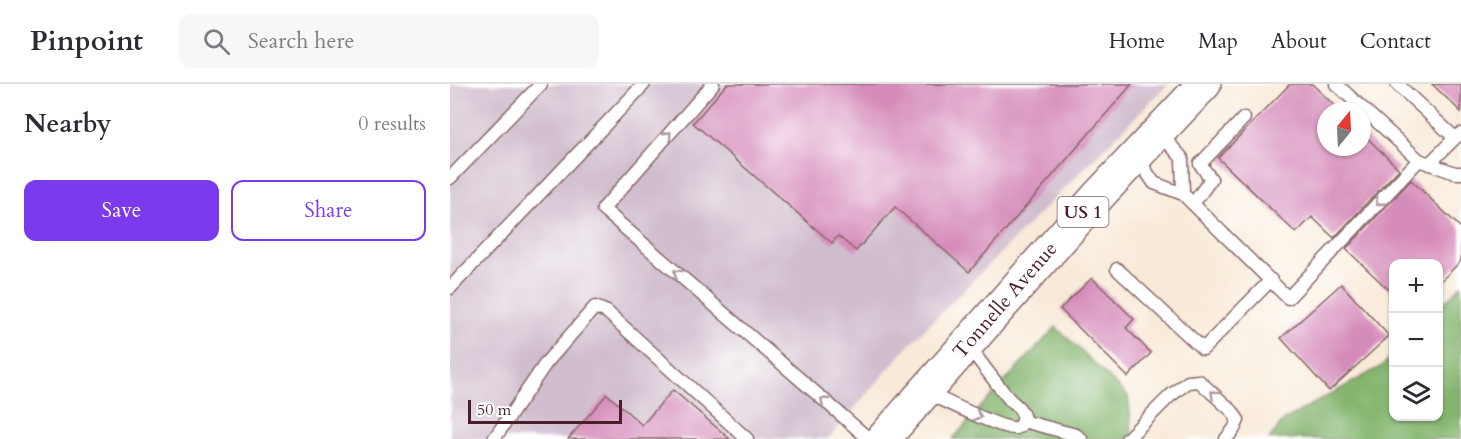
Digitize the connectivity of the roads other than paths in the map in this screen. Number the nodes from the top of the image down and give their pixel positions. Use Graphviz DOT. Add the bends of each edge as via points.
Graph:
graph roads {
  1 [pos="541,84"];
  2 [pos="644,84"];
  3 [pos="712,84"];
  4 [pos="1203,84"];
  5 [pos="1336,84"];
  6 [pos="1397,84"];
  7 [pos="1244,118"];
  8 [pos="1159,132"];
  9 [pos="1458,135"];
  10 [pos="1136,156"];
  11 [pos="1424,162"];
  12 [pos="1461,173"];
  13 [pos="450,178"];
  14 [pos="1183,194"];
  15 [pos="1193,204"];
  16 [pos="1117,269"];
  17 [pos="1271,280"];
  18 [pos="450,288"];
  19 [pos="967,344"];
  20 [pos="925,392"];
  21 [pos="1023,420"];
  22 [pos="494,439"];
  23 [pos="747,439"];
  24 [pos="869,439"];
  25 [pos="883,439"];
  26 [pos="1081,439"];
  27 [pos="1127,439"];
  28 [pos="1227,439"];
  1 -- 13 [label="lane"];
  2 -- 18 [label="lane"];
  24 -- 3 [label="lane, one-way" via="603,209"];
  4 -- 8 [label="main road, Tonnelle Avenue / US 1"];
  5 -- 11 [label="lane"];
  6 -- 9 [label="lane"];
  7 -- 15 [label="lane" via="1200,164 1211,179"];
  8 -- 10 [label="main road, Tonnelle Avenue / US 1"];
  8 -- 14 [label="lane" via="1182,158"];
  9 -- 11 [label="lane"];
  10 -- 14 [label="lane" via="1154,183"];
  10 -- 19 [label="main road, Tonnelle Avenue / US 1"];
  11 -- 12 [label="lane"];
  11 -- 17 [label="lane, one-way" via="1288,298"];
  14 -- 15 [label="lane"];
  15 -- 17 [label="lane"];
  16 -- 17 [label="lane" via="1203,349"];
  19 -- 20 [label="main road, Tonnelle Avenue / US 1"];
  19 -- 21 [label="lane" via="1021,410"];
  20 -- 21 [label="lane, one-way" via="1006,427 1016,428"];
  20 -- 25 [label="main road, Tonnelle Avenue / US 1"];
  21 -- 26 [label="lane"];
  22 -- 23 [label="lane" via="546,363 595,307 607,312"];
  28 -- 27 [label="lane, one-way" via="1238,420 1199,381 1188,382 1170,396"];
}
